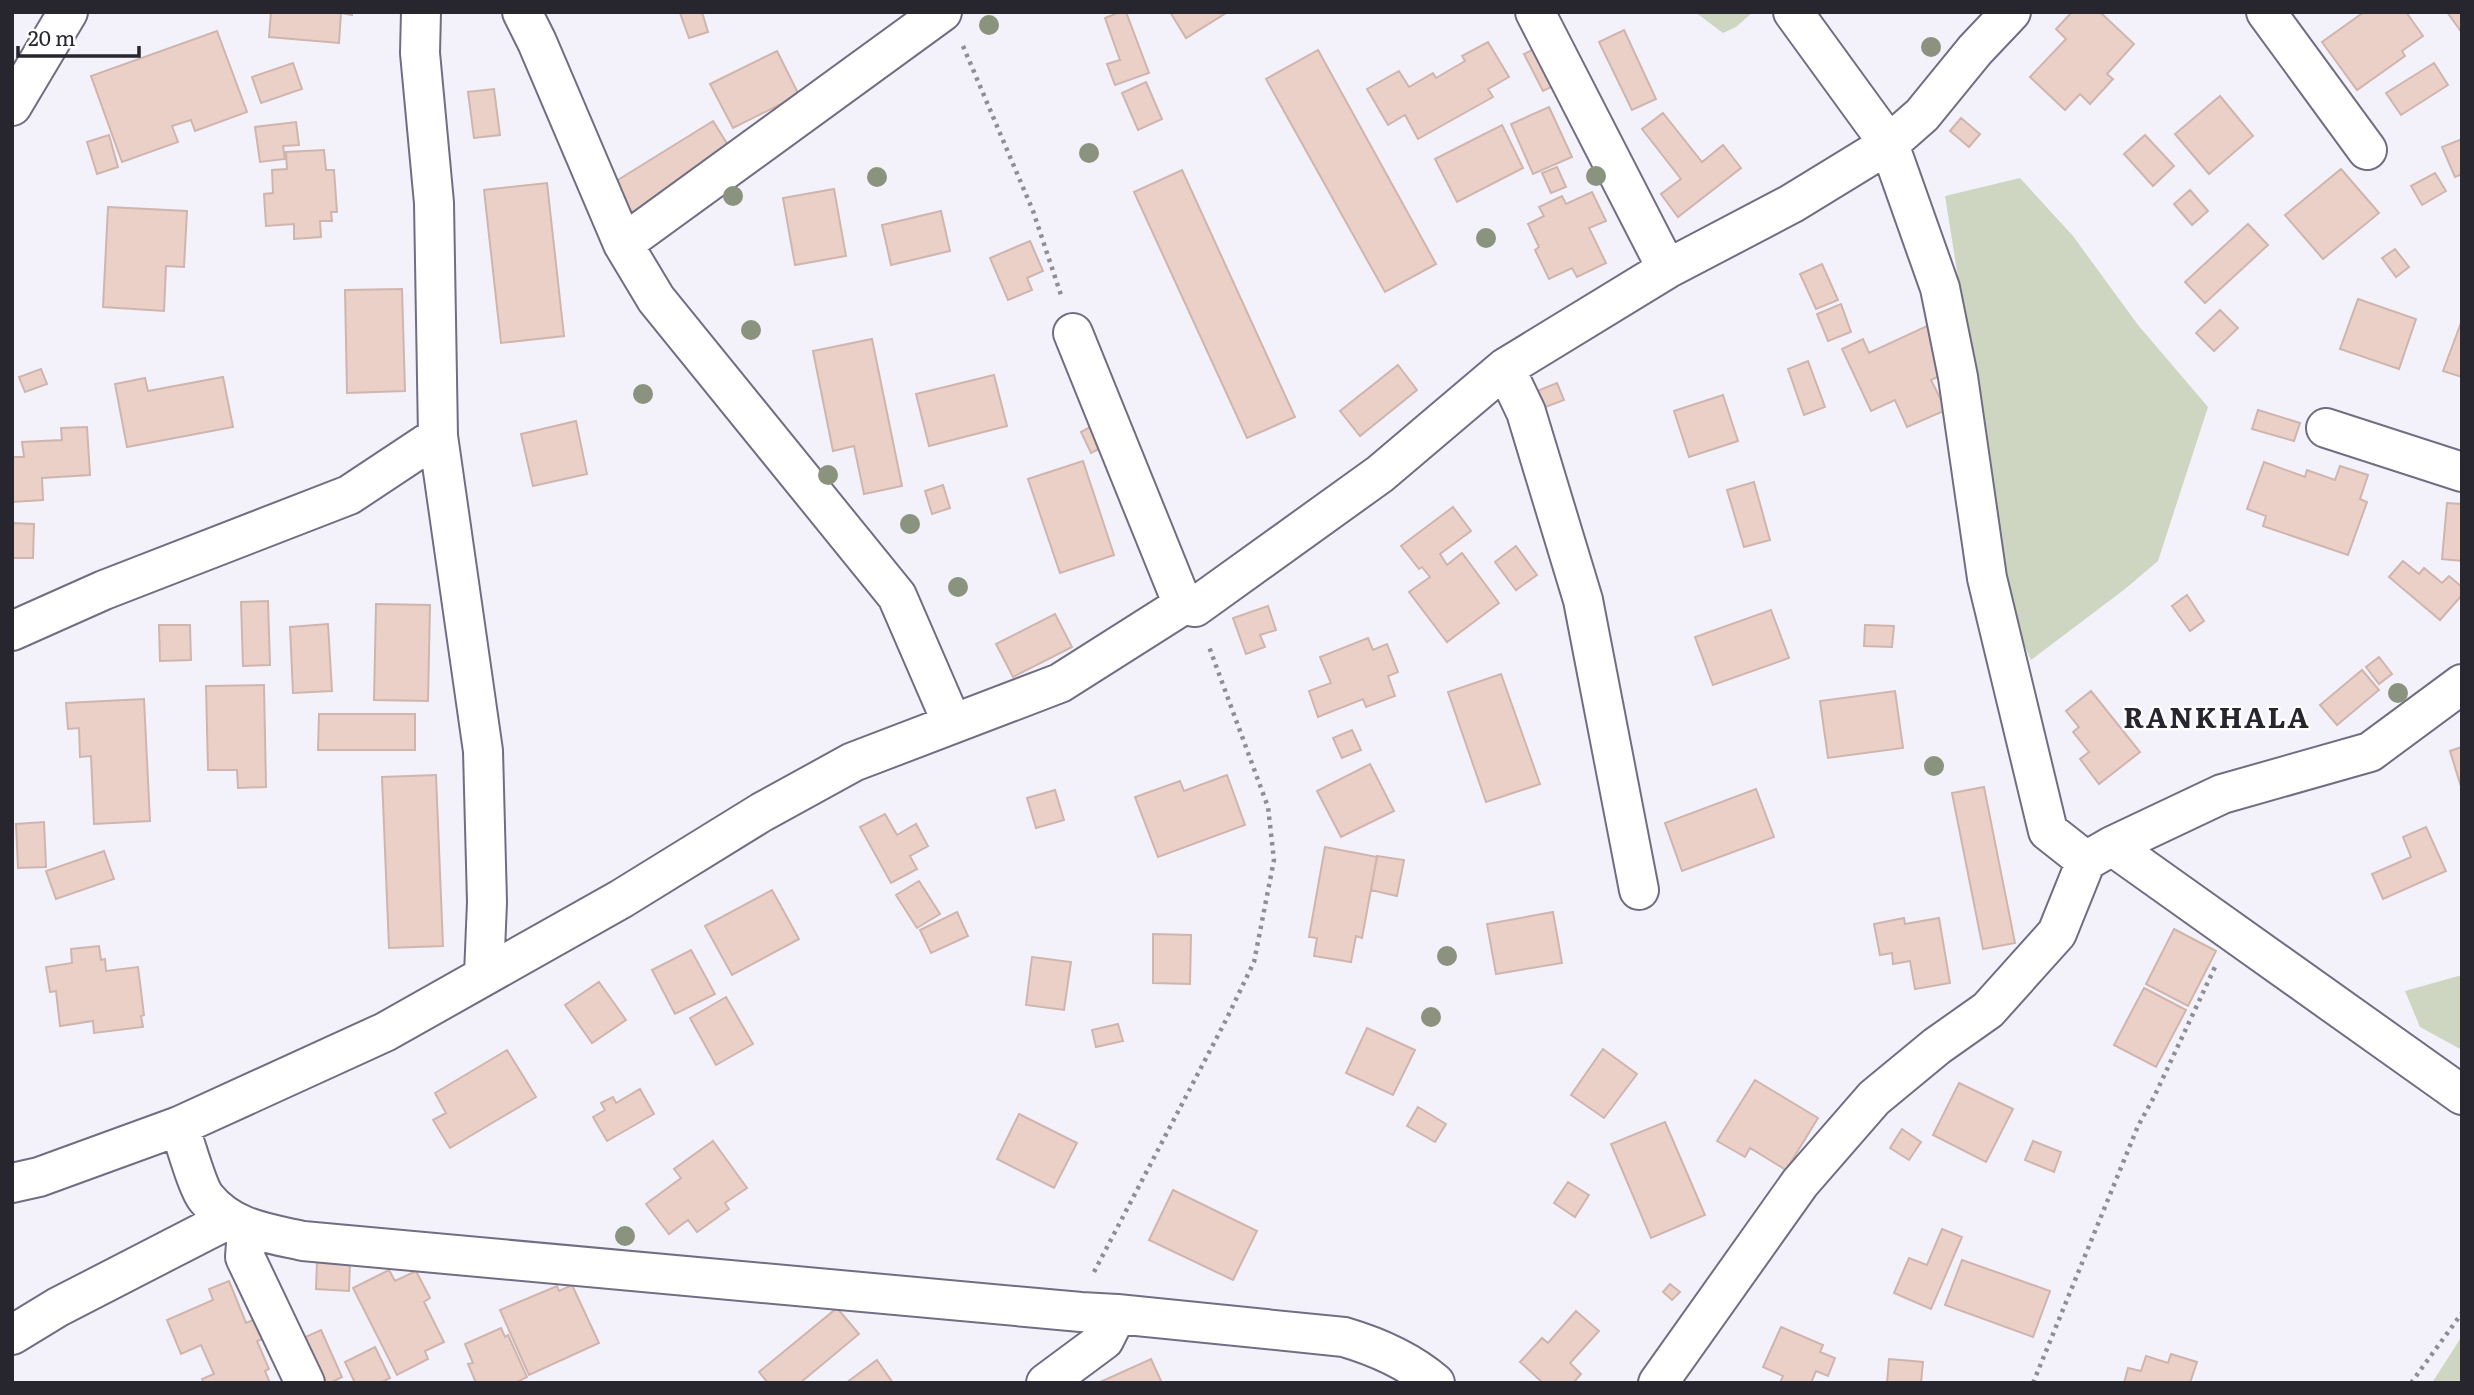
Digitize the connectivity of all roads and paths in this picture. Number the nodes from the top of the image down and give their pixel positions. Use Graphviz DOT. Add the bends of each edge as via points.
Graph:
graph roads {
  1 [pos="68,12"];
  2 [pos="421,12"];
  3 [pos="522,12"];
  4 [pos="1535,12"];
  5 [pos="1793,12"];
  6 [pos="2011,12"];
  7 [pos="2266,12"];
  8 [pos="950,25"];
  9 [pos="12,106"];
  10 [pos="1889,144"];
  11 [pos="2367,150"];
  12 [pos="623,244"];
  13 [pos="1667,269"];
  14 [pos="1073,333"];
  15 [pos="1505,368"];
  16 [pos="2326,428"];
  17 [pos="439,436"];
  18 [pos="2462,472"];
  19 [pos="1189,606"];
  20 [pos="12,631"];
  21 [pos="2462,684"];
  22 [pos="952,723"];
  23 [pos="2099,854"];
  24 [pos="1639,890"];
  25 [pos="2232,932"];
  26 [pos="484,975"];
  27 [pos="2462,1095"];
  28 [pos="179,1126"];
  29 [pos="12,1183"];
  30 [pos="238,1224"];
  31 [pos="1099,1313"];
  32 [pos="2462,1313"];
  33 [pos="12,1335"];
  34 [pos="305,1383"];
  35 [pos="1046,1383"];
  36 [pos="1436,1383"];
  37 [pos="1658,1383"];
  38 [pos="2033,1383"];
  39 [pos="2411,1383"];
  1 -- 9 [label="street"];
  2 -- 17 [label="street" via="420,53 434,203"];
  3 -- 12 [label="street"];
  4 -- 13 [label="street"];
  5 -- 10 [label="street"];
  6 -- 10 [label="street" via="1922,115"];
  7 -- 11 [label="street"];
  8 -- 12 [label="street"];
  8 -- 14 [label="path" via="1033,211"];
  10 -- 13 [label="street" via="1791,204"];
  10 -- 23 [label="street" via="1940,288 1958,377 1987,578 2048,831"];
  12 -- 22 [label="street" via="656,299 897,596"];
  13 -- 15 [label="street"];
  14 -- 19 [label="street"];
  15 -- 19 [label="street" via="1380,474"];
  15 -- 24 [label="street" via="1526,412 1583,600"];
  16 -- 18 [label="street"];
  17 -- 20 [label="street" via="349,495 104,590"];
  17 -- 26 [label="street" via="483,751"];
  19 -- 22 [label="street" via="1060,683"];
  19 -- 31 [label="path" via="1268,807 1274,860 1254,962 1082,1294"];
  21 -- 23 [label="street" via="2370,752 2222,794"];
  22 -- 26 [label="street" via="853,762"];
  23 -- 25 [label="street"];
  23 -- 37 [label="street" via="2057,933 1988,1010 1874,1098 1800,1183"];
  25 -- 27 [label="street"];
  25 -- 38 [label="path" via="2138,1125"];
  26 -- 28 [label="street" via="384,1032"];
  28 -- 29 [label="street"];
  28 -- 30 [label="street" via="204,1196"];
  30 -- 31 [label="street" via="317,1243"];
  30 -- 33 [label="street" via="58,1307"];
  30 -- 34 [label="street" via="245,1257"];
  31 -- 35 [label="street" via="1104,1340"];
  31 -- 36 [label="street" via="1345,1338 1415,1366"];
  32 -- 39 [label="path"];
}
